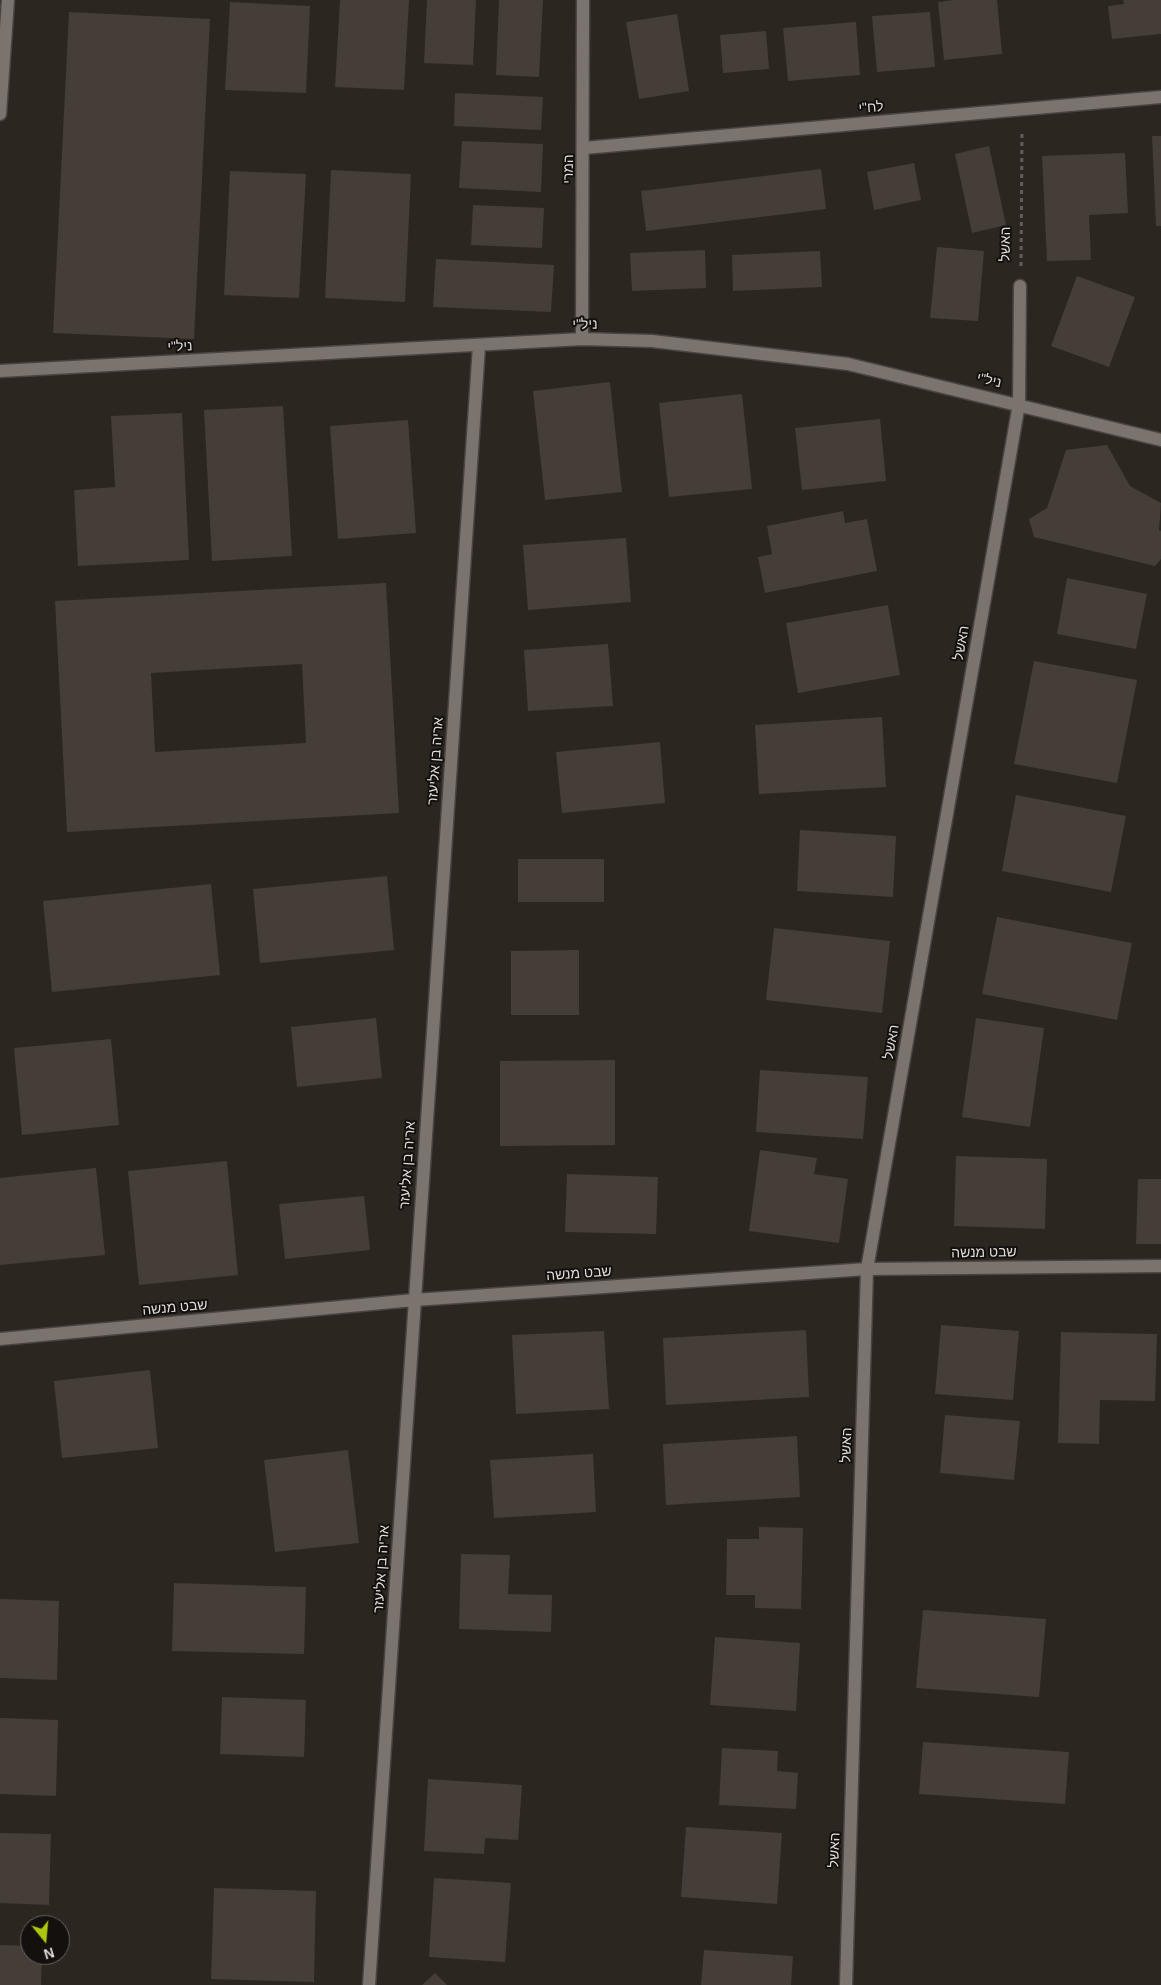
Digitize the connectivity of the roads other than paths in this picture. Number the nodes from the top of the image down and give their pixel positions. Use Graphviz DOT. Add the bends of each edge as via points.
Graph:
graph roads {
  1 [pos="8,0"];
  2 [pos="583,0"];
  3 [pos="1161,97"];
  4 [pos="0,114"];
  5 [pos="584,148"];
  6 [pos="1020,286"];
  7 [pos="582,339"];
  8 [pos="479,346"];
  9 [pos="0,372"];
  10 [pos="1019,404"];
  11 [pos="1161,440"];
  12 [pos="1161,1266"];
  13 [pos="867,1269"];
  14 [pos="414,1300"];
  15 [pos="0,1339"];
  16 [pos="370,1985"];
  17 [pos="846,1985"];
  1 -- 4 [label="street"];
  2 -- 5 [label="street, המרי"];
  3 -- 5 [label="street, לח\"י"];
  5 -- 7 [label="street, המרי"];
  6 -- 10 [label="street, האשל"];
  7 -- 8 [label="street, ניל\"י"];
  7 -- 10 [label="street, ניל\"י" via="652,341 848,364"];
  8 -- 9 [label="street, ניל\"י"];
  8 -- 14 [label="street, אריה בן אליעזר"];
  10 -- 11 [label="street, ניל\"י"];
  10 -- 13 [label="street, האשל"];
  12 -- 13 [label="street, שבט מנשה"];
  13 -- 14 [label="street, שבט מנשה"];
  13 -- 17 [label="street, האשל"];
  14 -- 15 [label="street, שבט מנשה"];
  14 -- 16 [label="street, אריה בן אליעזר"];
}
